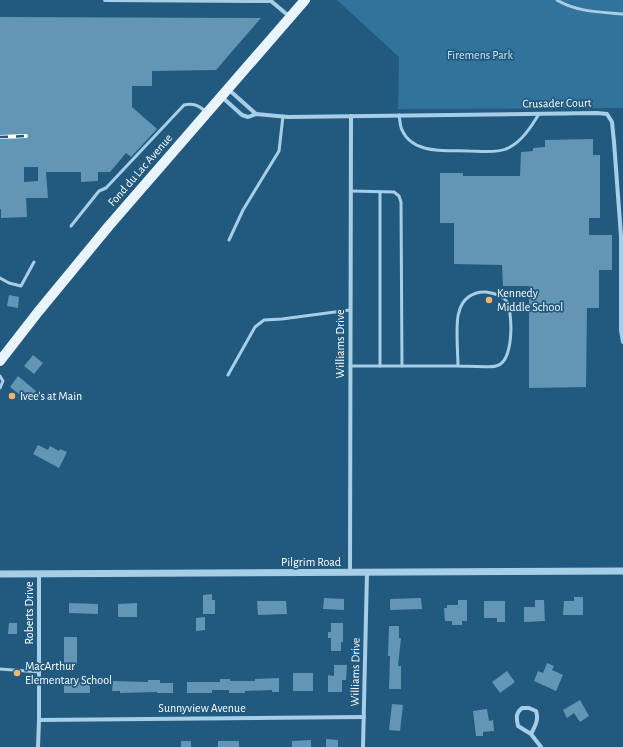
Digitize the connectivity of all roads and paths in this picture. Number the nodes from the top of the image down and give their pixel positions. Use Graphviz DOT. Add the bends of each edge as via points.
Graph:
graph roads {
  1 [pos="105,0"];
  2 [pos="305,0"];
  3 [pos="557,0"];
  4 [pos="623,14"];
  5 [pos="290,17"];
  6 [pos="228,88"];
  7 [pos="221,96"];
  8 [pos="207,113"];
  9 [pos="256,114"];
  10 [pos="539,114"];
  11 [pos="399,115"];
  12 [pos="283,116"];
  13 [pos="351,116"];
  14 [pos="350,190"];
  15 [pos="380,192"];
  16 [pos="72,226"];
  17 [pos="229,240"];
  18 [pos="34,262"];
  19 [pos="0,278"];
  20 [pos="350,310"];
  21 [pos="623,342"];
  22 [pos="0,361"];
  23 [pos="350,366"];
  24 [pos="380,366"];
  25 [pos="402,366"];
  26 [pos="458,366"];
  27 [pos="228,375"];
  28 [pos="0,376"];
  29 [pos="0,388"];
  30 [pos="623,571"];
  31 [pos="350,572"];
  32 [pos="367,572"];
  33 [pos="0,574"];
  34 [pos="39,574"];
  35 [pos="0,669"];
  36 [pos="39,672"];
  37 [pos="364,717"];
  38 [pos="39,720"];
  39 [pos="531,734"];
  40 [pos="38,747"];
  41 [pos="364,747"];
  42 [pos="541,747"];
  1 -- 5 [label="street" via="271,1"];
  2 -- 5 [label="main road, Fond du Lac Avenue"];
  3 -- 4 [label="lane" via="566,6 592,12"];
  5 -- 6 [label="main road, Fond du Lac Avenue"];
  6 -- 7 [label="main road, Fond du Lac Avenue"];
  6 -- 9 [label="street"];
  7 -- 8 [label="main road, Fond du Lac Avenue"];
  7 -- 9 [label="street, Crusader Court" via="242,115 248,117"];
  8 -- 16 [label="lane" via="191,103 184,105 106,188 99,191"];
  8 -- 22 [label="main road, Fond du Lac Avenue" via="103,233"];
  9 -- 12 [label="street, Crusader Court"];
  10 -- 11 [label="street, Crusader Court"];
  10 -- 11 [label="lane" via="518,141 505,149 486,151 431,150 418,146 408,139 402,130"];
  10 -- 21 [label="street, Crusader Court" via="607,114 612,122 621,236"];
  11 -- 13 [label="street, Crusader Court"];
  12 -- 13 [label="street, Crusader Court"];
  12 -- 17 [label="lane" via="279,151 243,210"];
  13 -- 14 [label="street, Williams Drive"];
  14 -- 15 [label="lane"];
  14 -- 20 [label="street, Williams Drive"];
  15 -- 24 [label="lane"];
  15 -- 25 [label="lane" via="394,192 401,202"];
  18 -- 19 [label="lane" via="21,286"];
  20 -- 23 [label="street, Williams Drive"];
  20 -- 27 [label="lane" via="264,320 255,327"];
  23 -- 24 [label="lane"];
  23 -- 31 [label="street, Williams Drive"];
  24 -- 25 [label="lane"];
  25 -- 26 [label="lane"];
  26 -- 26 [label="lane" via="497,366 504,361 510,350 510,310 506,301 498,295 478,292 470,295 458,312"];
  28 -- 29 [label="lane" via="3,381"];
  30 -- 32 [label="street, Pilgrim Road"];
  31 -- 32 [label="street, Pilgrim Road"];
  31 -- 34 [label="street, Pilgrim Road"];
  32 -- 37 [label="street, Williams Drive"];
  33 -- 34 [label="street, Pilgrim Road"];
  34 -- 36 [label="street, Roberts Drive"];
  35 -- 36 [label="lane"];
  36 -- 38 [label="street, Roberts Drive"];
  37 -- 38 [label="street, Sunnyview Avenue"];
  37 -- 41 [label="street, Williams Drive"];
  38 -- 40 [label="street, Roberts Drive"];
  39 -- 39 [label="street" via="538,716 536,711 522,708 516,718 518,726"];
  39 -- 42 [label="street"];
}
